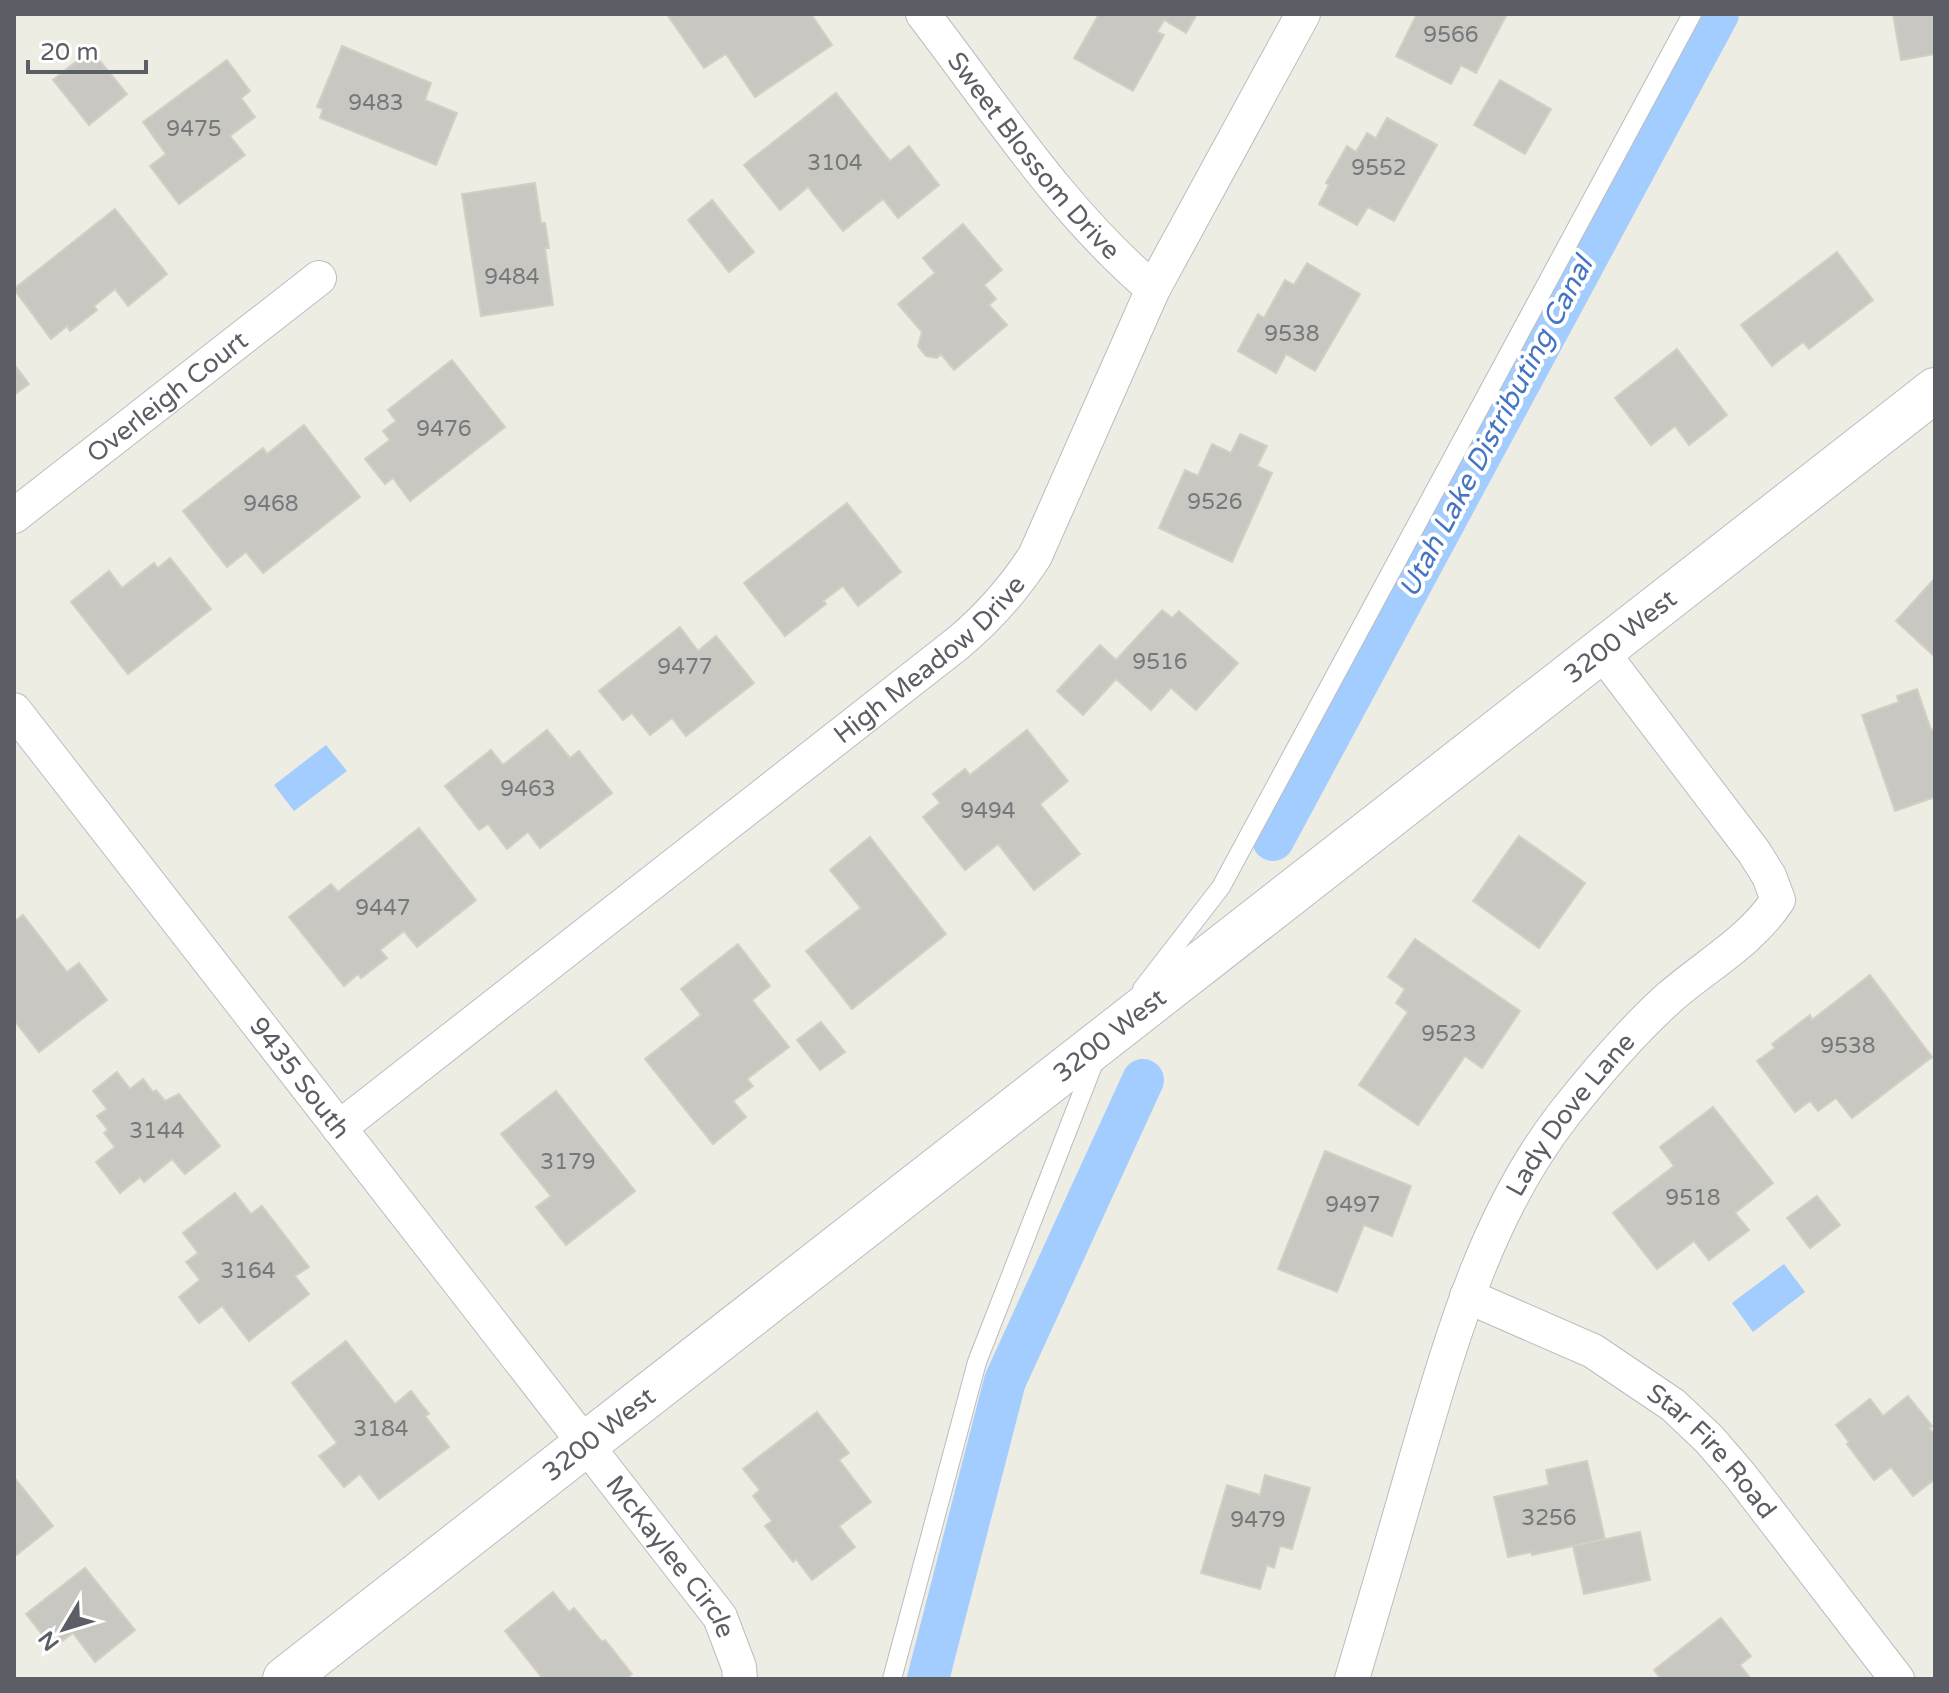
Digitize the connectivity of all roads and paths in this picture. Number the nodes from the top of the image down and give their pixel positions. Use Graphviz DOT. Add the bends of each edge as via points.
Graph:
graph roads {
  1 [pos="923,14"];
  2 [pos="1303,14"];
  3 [pos="1692,14"];
  4 [pos="319,278"];
  5 [pos="1153,289"];
  6 [pos="1935,390"];
  7 [pos="14,516"];
  8 [pos="1601,651"];
  9 [pos="14,710"];
  10 [pos="1104,1038"];
  11 [pos="339,1128"];
  12 [pos="1467,1296"];
  13 [pos="585,1445"];
  14 [pos="285,1679"];
  15 [pos="740,1679"];
  16 [pos="892,1679"];
  17 [pos="1352,1679"];
  18 [pos="1897,1679"];
  1 -- 5 [label="street, Sweet Blossom Drive" via="1075,213"];
  2 -- 5 [label="street, High Meadow Drive"];
  3 -- 10 [label="lane" via="1219,891"];
  4 -- 7 [label="street, Overleigh Court"];
  5 -- 11 [label="street, High Meadow Drive" via="1035,556 987,619"];
  6 -- 8 [label="street, 3200 West"];
  8 -- 10 [label="street, 3200 West"];
  8 -- 12 [label="street, Lady Dove Lane" via="1754,852 1778,900 1753,932 1671,996 1612,1054 1562,1117 1518,1184"];
  9 -- 11 [label="street, 9435 South"];
  10 -- 13 [label="street, 3200 West"];
  10 -- 16 [label="lane" via="977,1362"];
  11 -- 13 [label="street, 9435 South"];
  12 -- 17 [label="street, Lady Dove Lane"];
  12 -- 18 [label="street, Star Fire Road" via="1593,1351 1673,1405 1740,1475"];
  13 -- 14 [label="street, 3200 West"];
  13 -- 15 [label="street, McKaylee Circle" via="720,1617"];
}
